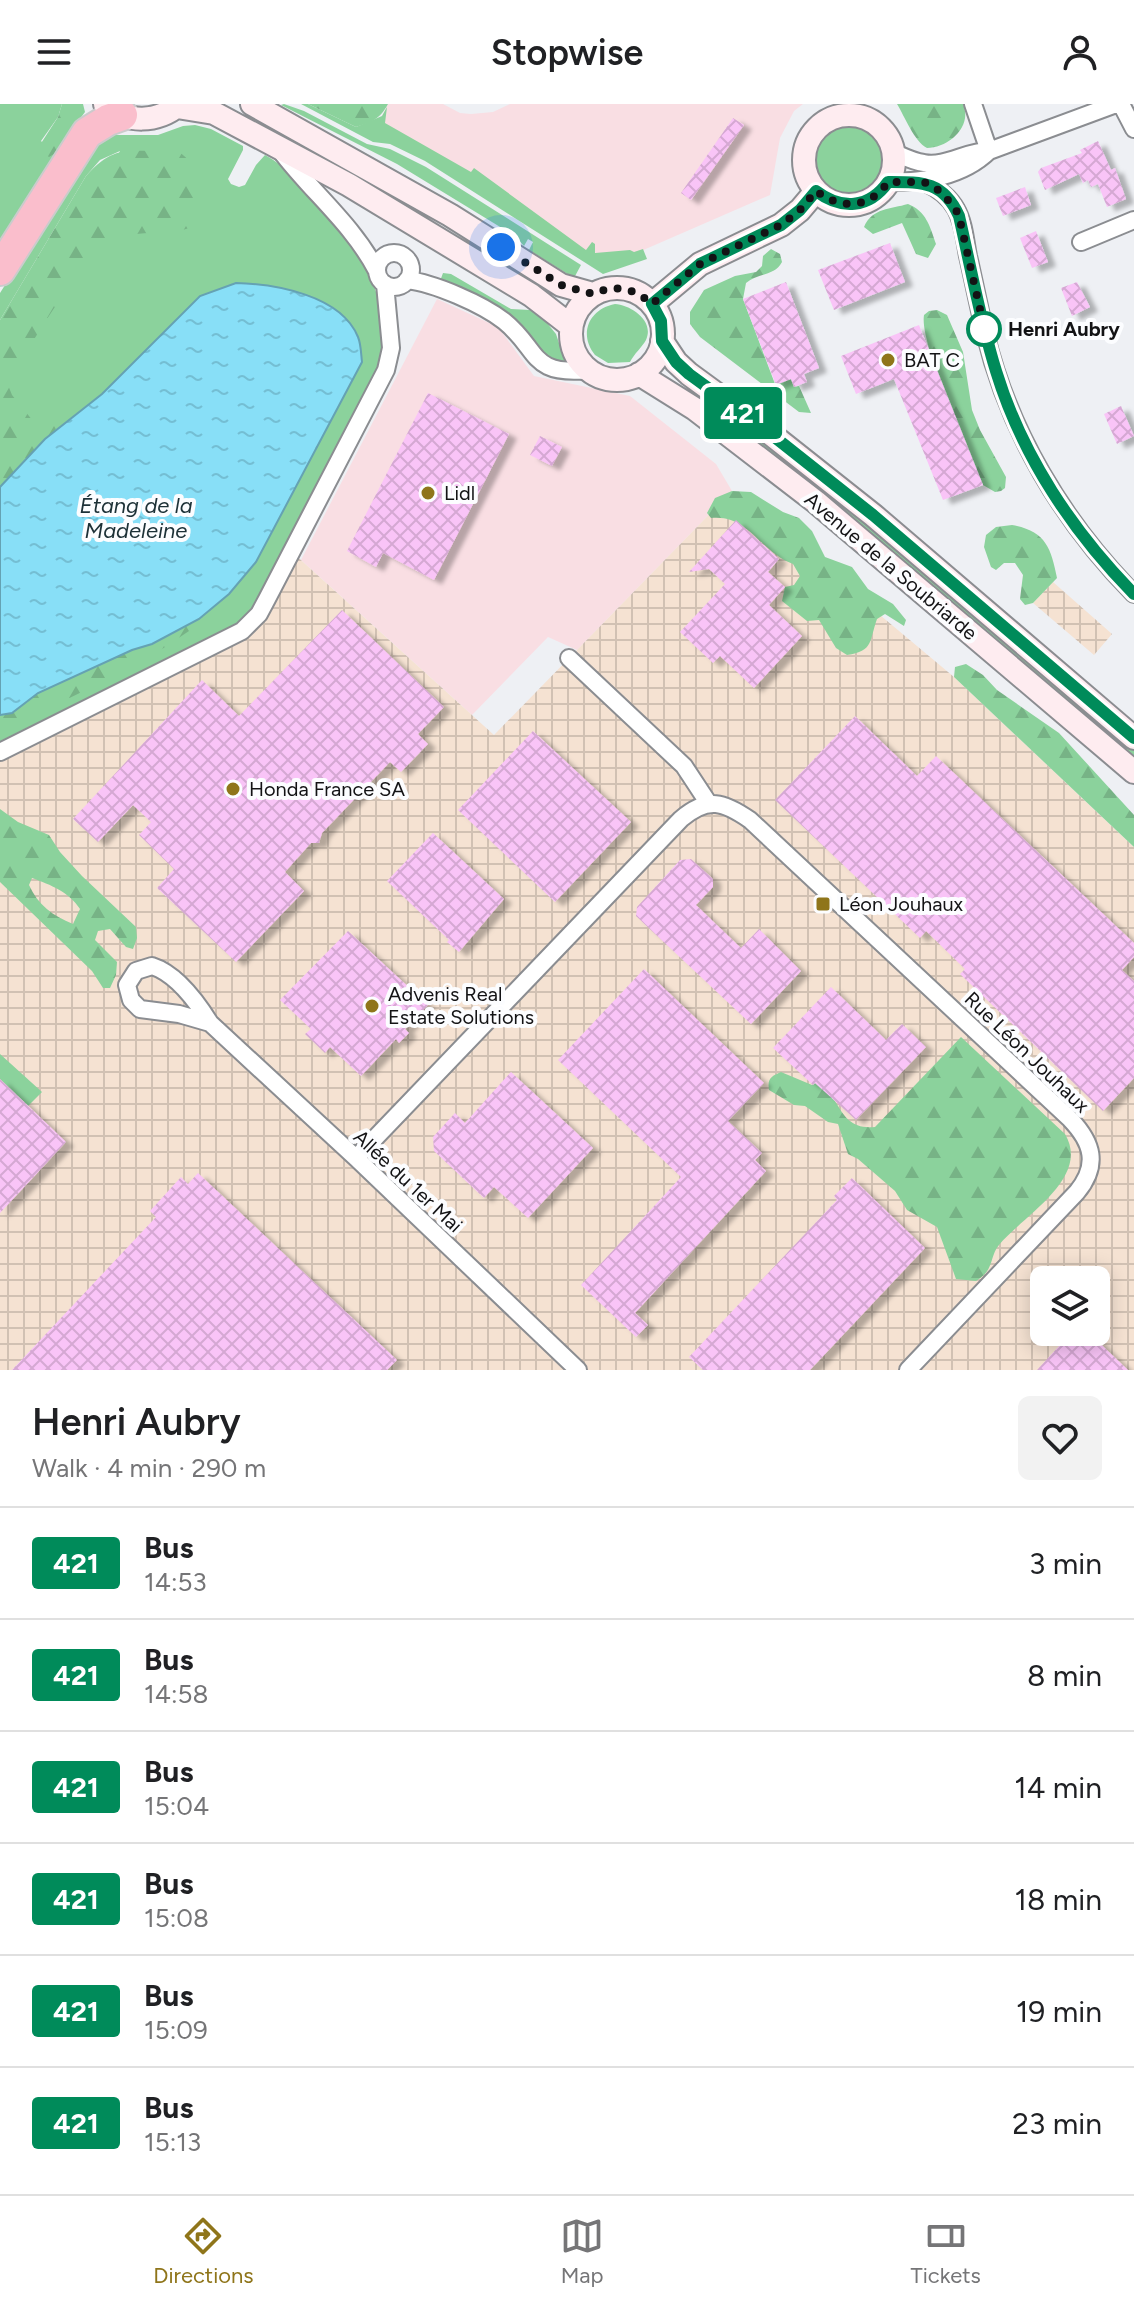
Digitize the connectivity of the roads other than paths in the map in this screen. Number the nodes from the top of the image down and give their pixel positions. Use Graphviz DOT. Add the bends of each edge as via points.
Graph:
graph roads {
  1 [pos="252,104"];
  2 [pos="973,104"];
  3 [pos="1119,104"];
  4 [pos="178,105"];
  5 [pos="113,110"];
  6 [pos="859,110"];
  7 [pos="1134,129"];
  8 [pos="277,146"];
  9 [pos="989,151"];
  10 [pos="893,152"];
  11 [pos="950,173"];
  12 [pos="888,182"];
  13 [pos="924,182"];
  14 [pos="816,191"];
  15 [pos="945,195"];
  16 [pos="1134,220"];
  17 [pos="1081,242"];
  18 [pos="0,270"];
  19 [pos="381,278"];
  20 [pos="407,280"];
  21 [pos="593,294"];
  22 [pos="652,304"];
  23 [pos="571,326"];
  24 [pos="662,341"];
  25 [pos="589,370"];
  26 [pos="639,374"];
  27 [pos="1134,594"];
  28 [pos="569,658"];
  29 [pos="1134,738"];
  30 [pos="0,752"];
  31 [pos="1134,772"];
  32 [pos="709,804"];
  33 [pos="210,1023"];
  34 [pos="356,1158"];
  35 [pos="578,1370"];
  36 [pos="908,1370"];
  1 -- 21 [label="street" via="450,215 561,285"];
  2 -- 9 [label="street"];
  3 -- 7 [label="street"];
  3 -- 9 [label="street"];
  4 -- 5 [label="street" via="151,119"];
  4 -- 8 [label="street" via="214,113"];
  5 -- 18 [label="highway" via="108,120 87,133"];
  6 -- 10 [label="street" via="881,129"];
  6 -- 14 [label="street" via="831,119 811,136 804,165"];
  8 -- 19 [label="street" via="360,241"];
  8 -- 23 [label="street" via="531,295"];
  9 -- 10 [label="street" via="924,163"];
  9 -- 11 [label="street" via="976,164"];
  10 -- 12 [label="street"];
  11 -- 13 [label="street"];
  11 -- 15 [label="street"];
  12 -- 13 [label="street"];
  12 -- 14 [label="street" via="871,199 857,204 842,205"];
  13 -- 15 [label="street"];
  14 -- 22 [label="street" via="781,225 700,264"];
  15 -- 27 [label="street" via="959,216 997,375 1020,430 1065,512"];
  16 -- 17 [label="street"];
  19 -- 20 [label="street" via="394,286"];
  19 -- 20 [label="street" via="383,257 398,253 410,264"];
  19 -- 30 [label="street" via="391,348 386,370 251,624"];
  20 -- 25 [label="street" via="495,315 544,364 565,371"];
  21 -- 22 [label="street" via="618,288"];
  21 -- 23 [label="street"];
  22 -- 24 [label="street" via="661,321"];
  23 -- 25 [label="street" via="576,355"];
  24 -- 26 [label="street"];
  24 -- 29 [label="street, Avenue de la Soubriarde" via="689,374 873,515"];
  25 -- 26 [label="street" via="613,379"];
  26 -- 31 [label="street, Avenue de la Soubriarde" via="695,409 816,502"];
  28 -- 32 [label="street" via="684,766"];
  32 -- 34 [label="street" via="681,819"];
  32 -- 36 [label="street, Rue Léon Jouhaux" via="729,805 750,820 1070,1119 1088,1146 1091,1168 1077,1192"];
  33 -- 33 [label="street, Allée du 1er Mai" via="196,1001 158,967 144,967 131,977 128,992 140,1009"];
  33 -- 34 [label="street, Allée du 1er Mai"];
  34 -- 35 [label="street, Allée du 1er Mai"];
}
